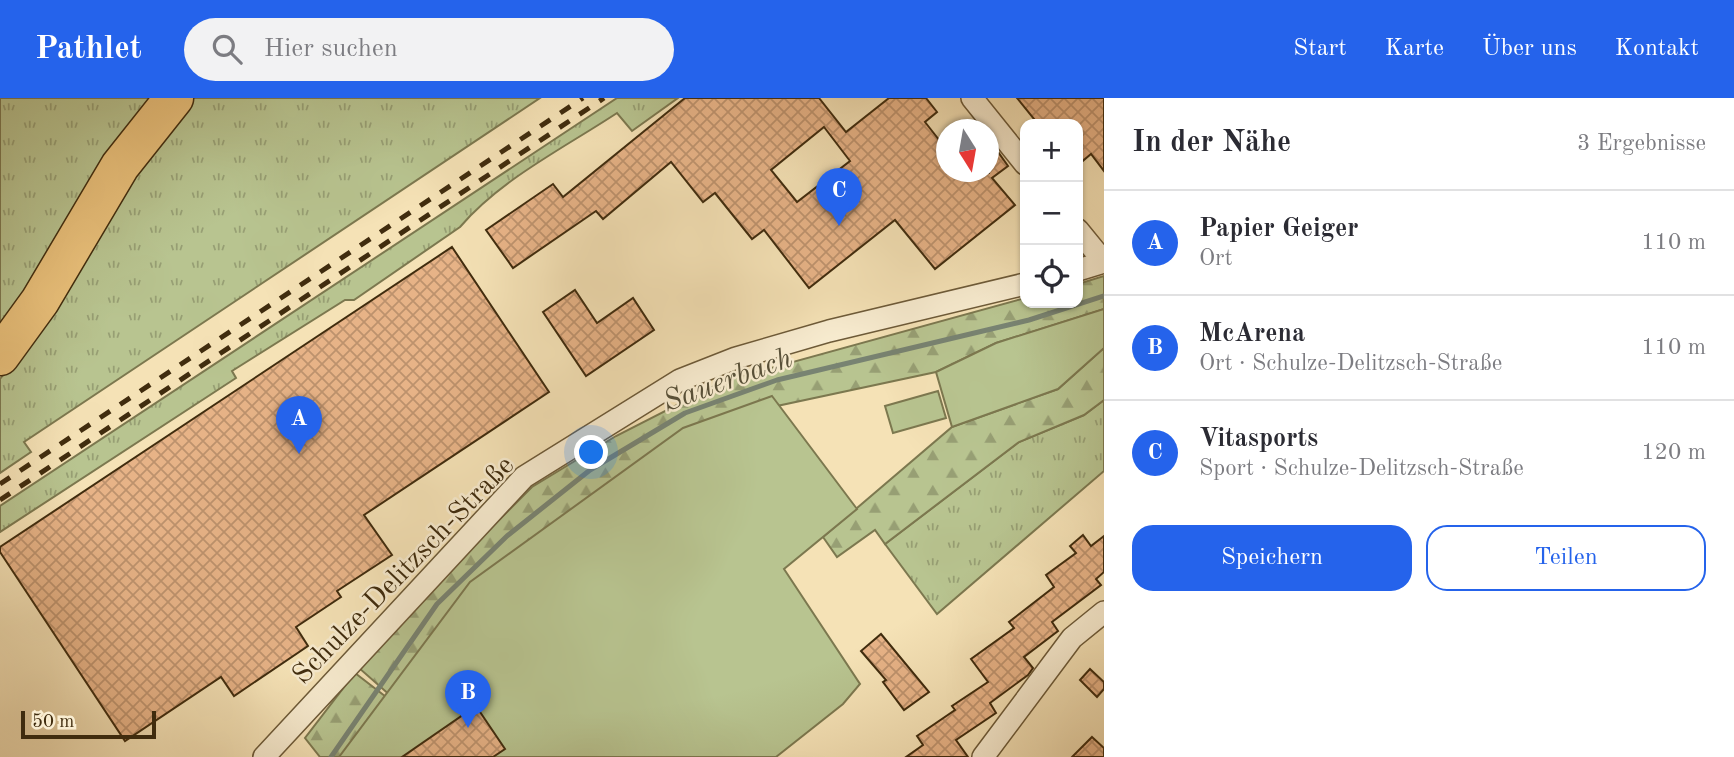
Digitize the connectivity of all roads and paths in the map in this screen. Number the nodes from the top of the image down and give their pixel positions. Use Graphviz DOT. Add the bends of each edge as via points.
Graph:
graph roads {
  1 [pos="174,98"];
  2 [pos="972,98"];
  3 [pos="1020,158"];
  4 [pos="1083,236"];
  5 [pos="1104,262"];
  6 [pos="1083,268"];
  7 [pos="1020,285"];
  8 [pos="0,356"];
  9 [pos="1104,612"];
  10 [pos="264,757"];
  11 [pos="983,757"];
  1 -- 8 [label="highway" via="120,166 46,292"];
  2 -- 3 [label="street"];
  4 -- 5 [label="street"];
  5 -- 6 [label="street"];
  7 -- 10 [label="street, Schulze-Delitzsch-Straße" via="736,358 680,380 524,477"];
  9 -- 11 [label="street" via="1072,638"];
}
